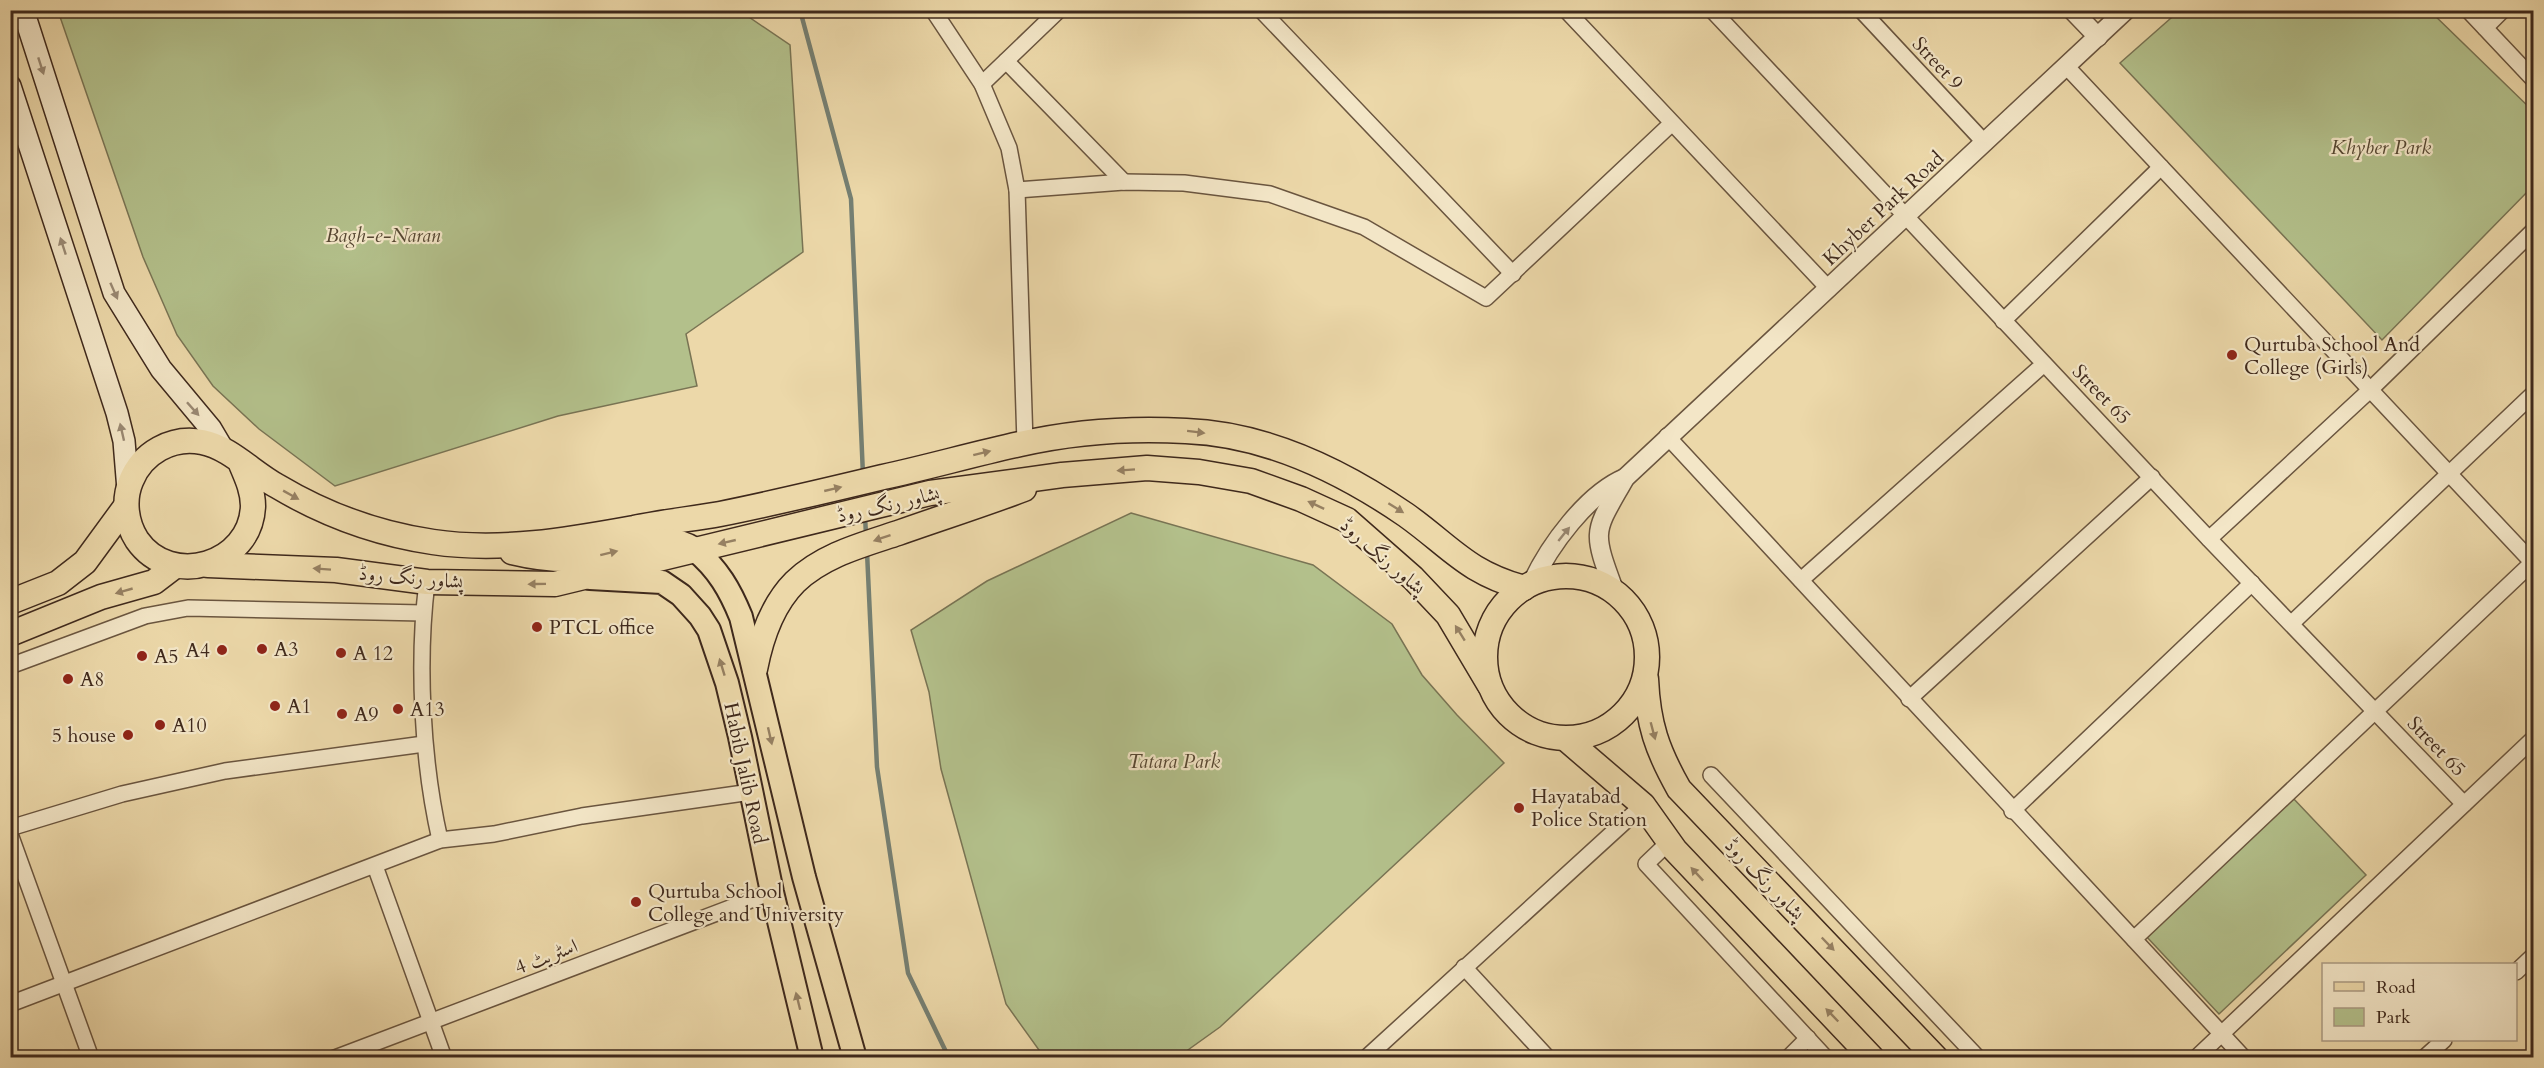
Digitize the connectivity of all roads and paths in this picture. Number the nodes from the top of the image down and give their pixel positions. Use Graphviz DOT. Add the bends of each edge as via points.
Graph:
graph roads {
  1 [pos="23,10"];
  2 [pos="933,10"];
  3 [pos="1059,10"];
  4 [pos="1261,10"];
  5 [pos="1566,10"];
  6 [pos="1712,10"];
  7 [pos="1861,10"];
  8 [pos="2072,10"];
  9 [pos="2126,10"];
  10 [pos="2468,10"];
  11 [pos="2504,10"];
  12 [pos="2485,28"];
  13 [pos="2098,37"];
  14 [pos="1006,61"];
  15 [pos="2067,67"];
  16 [pos="2534,80"];
  17 [pos="982,84"];
  18 [pos="10,86"];
  19 [pos="1671,124"];
  20 [pos="1985,143"];
  21 [pos="2161,167"];
  22 [pos="1124,182"];
  23 [pos="1017,190"];
  24 [pos="1905,218"];
  25 [pos="2534,230"];
  26 [pos="1513,274"];
  27 [pos="1829,289"];
  28 [pos="2002,321"];
  29 [pos="2044,364"];
  30 [pos="2370,390"];
  31 [pos="2534,393"];
  32 [pos="1667,436"];
  33 [pos="1024,442"];
  34 [pos="233,458"];
  35 [pos="2449,474"];
  36 [pos="1062,475"];
  37 [pos="2152,477"];
  38 [pos="1625,478"];
  39 [pos="127,498"];
  40 [pos="2209,539"];
  41 [pos="489,547"];
  42 [pos="695,550"];
  43 [pos="2533,562"];
  44 [pos="208,565"];
  45 [pos="175,566"];
  46 [pos="586,578"];
  47 [pos="1801,580"];
  48 [pos="427,582"];
  49 [pos="2252,583"];
  50 [pos="1528,585"];
  51 [pos="1614,590"];
  52 [pos="10,602"];
  53 [pos="423,613"];
  54 [pos="2292,623"];
  55 [pos="10,634"];
  56 [pos="10,666"];
  57 [pos="755,669"];
  58 [pos="1646,673"];
  59 [pos="1489,684"];
  60 [pos="1909,699"];
  61 [pos="2374,711"];
  62 [pos="2534,738"];
  63 [pos="1566,739"];
  64 [pos="424,744"];
  65 [pos="1711,775"];
  66 [pos="751,792"];
  67 [pos="2464,804"];
  68 [pos="1643,805"];
  69 [pos="2012,811"];
  70 [pos="10,828"];
  71 [pos="10,834"];
  72 [pos="440,840"];
  73 [pos="1669,842"];
  74 [pos="375,866"];
  75 [pos="772,892"];
  76 [pos="2134,939"];
  77 [pos="2534,955"];
  78 [pos="1464,967"];
  79 [pos="2517,971"];
  80 [pos="64,984"];
  81 [pos="10,1004"];
  82 [pos="430,1022"];
  83 [pos="2222,1033"];
  84 [pos="1808,1038"];
  85 [pos="2443,1041"];
  86 [pos="91,1058"];
  87 [pos="335,1058"];
  88 [pos="444,1058"];
  89 [pos="813,1058"];
  90 [pos="855,1058"];
  91 [pos="1366,1058"];
  92 [pos="1548,1058"];
  93 [pos="1788,1058"];
  94 [pos="1826,1058"];
  95 [pos="1872,1058"];
  96 [pos="1936,1058"];
  97 [pos="1978,1058"];
  98 [pos="2196,1058"];
  99 [pos="2244,1058"];
  100 [pos="2424,1058"];
  1 -- 34 [label="main road, one-way" via="114,293 160,369"];
  2 -- 17 [label="street"];
  3 -- 14 [label="street"];
  4 -- 26 [label="street"];
  5 -- 19 [label="street"];
  6 -- 24 [label="street, Street 65"];
  7 -- 20 [label="street, Street 9"];
  8 -- 13 [label="street"];
  9 -- 13 [label="street, Khyber Park Road"];
  10 -- 12 [label="street"];
  11 -- 12 [label="street"];
  12 -- 16 [label="street"];
  13 -- 15 [label="street, Khyber Park Road"];
  14 -- 17 [label="street"];
  14 -- 22 [label="street"];
  15 -- 20 [label="street, Khyber Park Road"];
  15 -- 21 [label="street"];
  17 -- 23 [label="street" via="1009,148"];
  39 -- 18 [label="main road, one-way" via="124,441 117,413"];
  19 -- 26 [label="street"];
  19 -- 27 [label="street"];
  20 -- 24 [label="street, Khyber Park Road"];
  21 -- 28 [label="street"];
  21 -- 30 [label="street"];
  22 -- 23 [label="street"];
  22 -- 26 [label="street" via="1184,183 1270,194 1364,227 1486,298"];
  23 -- 33 [label="street"];
  24 -- 27 [label="street, Khyber Park Road"];
  24 -- 28 [label="street, Street 65"];
  25 -- 30 [label="street"];
  27 -- 32 [label="street, Khyber Park Road"];
  28 -- 29 [label="street, Street 65"];
  29 -- 37 [label="street, Street 65"];
  29 -- 47 [label="street"];
  30 -- 35 [label="street"];
  30 -- 40 [label="street"];
  31 -- 35 [label="street"];
  32 -- 38 [label="street, Khyber Park Road"];
  32 -- 47 [label="street"];
  41 -- 33 [label="highway, پشاور رنگ روڈ, one-way" via="591,536 776,502"];
  33 -- 50 [label="highway, پشاور رنگ روڈ, one-way" via="1144,431 1191,431 1270,446 1344,477 1407,516 1466,564 1493,579"];
  34 -- 39 [label="highway" via="204,442 171,443 143,461"];
  34 -- 41 [label="highway, پشاور رنگ روڈ, one-way" via="307,504 370,528 431,542"];
  34 -- 44 [label="highway" via="250,485 252,518 236,547"];
  35 -- 43 [label="street"];
  35 -- 54 [label="street"];
  36 -- 42 [label="highway, پشاور رنگ روڈ, one-way" via="930,493"];
  36 -- 57 [label="highway, one-way" via="816,565 795,582 779,603 766,629"];
  59 -- 36 [label="highway, پشاور رنگ روڈ, one-way" via="1448,615 1347,520 1251,482 1199,472 1147,468"];
  37 -- 40 [label="street, Street 65"];
  37 -- 60 [label="street"];
  50 -- 38 [label="street, one-way" via="1584,509 1607,485"];
  38 -- 51 [label="street" via="1602,516 1598,535 1599,552"];
  39 -- 45 [label="highway" via="136,538 159,560"];
  39 -- 52 [label="highway" via="85,562 58,583"];
  40 -- 49 [label="street, Street 65"];
  41 -- 42 [label="highway, one-way" via="538,558 566,559 588,558 662,540 680,541"];
  42 -- 46 [label="highway, پشاور رنگ روڈ"];
  42 -- 57 [label="main road" via="727,585 741,617"];
  43 -- 61 [label="street"];
  44 -- 45 [label="highway"];
  48 -- 44 [label="highway, پشاور رنگ روڈ, one-way" via="336,570"];
  45 -- 55 [label="highway, one-way" via="154,582 101,597"];
  46 -- 48 [label="highway, پشاور رنگ روڈ, one-way" via="555,584"];
  66 -- 46 [label="main road, Habib Jalib Road, one-way" via="727,683 709,630 700,616 681,594 662,582"];
  47 -- 60 [label="street"];
  48 -- 53 [label="street"];
  49 -- 54 [label="street, Street 65"];
  49 -- 69 [label="street"];
  50 -- 51 [label="highway" via="1548,578 1574,576"];
  50 -- 59 [label="highway" via="1509,599 1489,630 1485,666"];
  51 -- 58 [label="highway" via="1642,627 1648,650"];
  53 -- 56 [label="street" via="188,608 145,616"];
  53 -- 64 [label="street"];
  54 -- 61 [label="street, Street 65"];
  57 -- 90 [label="main road, one-way" via="804,877"];
  58 -- 63 [label="highway" via="1639,695 1626,713 1588,736"];
  58 -- 96 [label="highway, پشاور رنگ روڈ, one-way" via="1651,727 1660,756 1679,789"];
  59 -- 63 [label="highway" via="1510,718 1536,733"];
  60 -- 69 [label="street"];
  61 -- 67 [label="street, Street 65"];
  61 -- 76 [label="street"];
  62 -- 67 [label="street"];
  63 -- 68 [label="highway"];
  64 -- 70 [label="street" via="225,771 122,794"];
  64 -- 72 [label="street" via="429,793"];
  65 -- 97 [label="street"];
  66 -- 72 [label="street"];
  66 -- 75 [label="main road, Habib Jalib Road"];
  67 -- 83 [label="street"];
  68 -- 73 [label="highway"];
  68 -- 78 [label="street"];
  69 -- 76 [label="street"];
  71 -- 80 [label="street"];
  72 -- 74 [label="street"];
  73 -- 84 [label="street" via="1646,864"];
  95 -- 73 [label="highway, one-way"];
  74 -- 80 [label="street"];
  74 -- 82 [label="street"];
  75 -- 82 [label="street, اسٹریٹ 4"];
  89 -- 75 [label="main road, Habib Jalib Road, one-way"];
  76 -- 83 [label="street"];
  77 -- 79 [label="street"];
  78 -- 91 [label="street"];
  78 -- 92 [label="street"];
  80 -- 81 [label="street"];
  80 -- 86 [label="street"];
  82 -- 87 [label="street, اسٹریٹ 4"];
  82 -- 88 [label="street"];
  83 -- 98 [label="street"];
  83 -- 99 [label="street"];
  84 -- 93 [label="street"];
  84 -- 94 [label="street"];
  85 -- 100 [label="street"];
}
